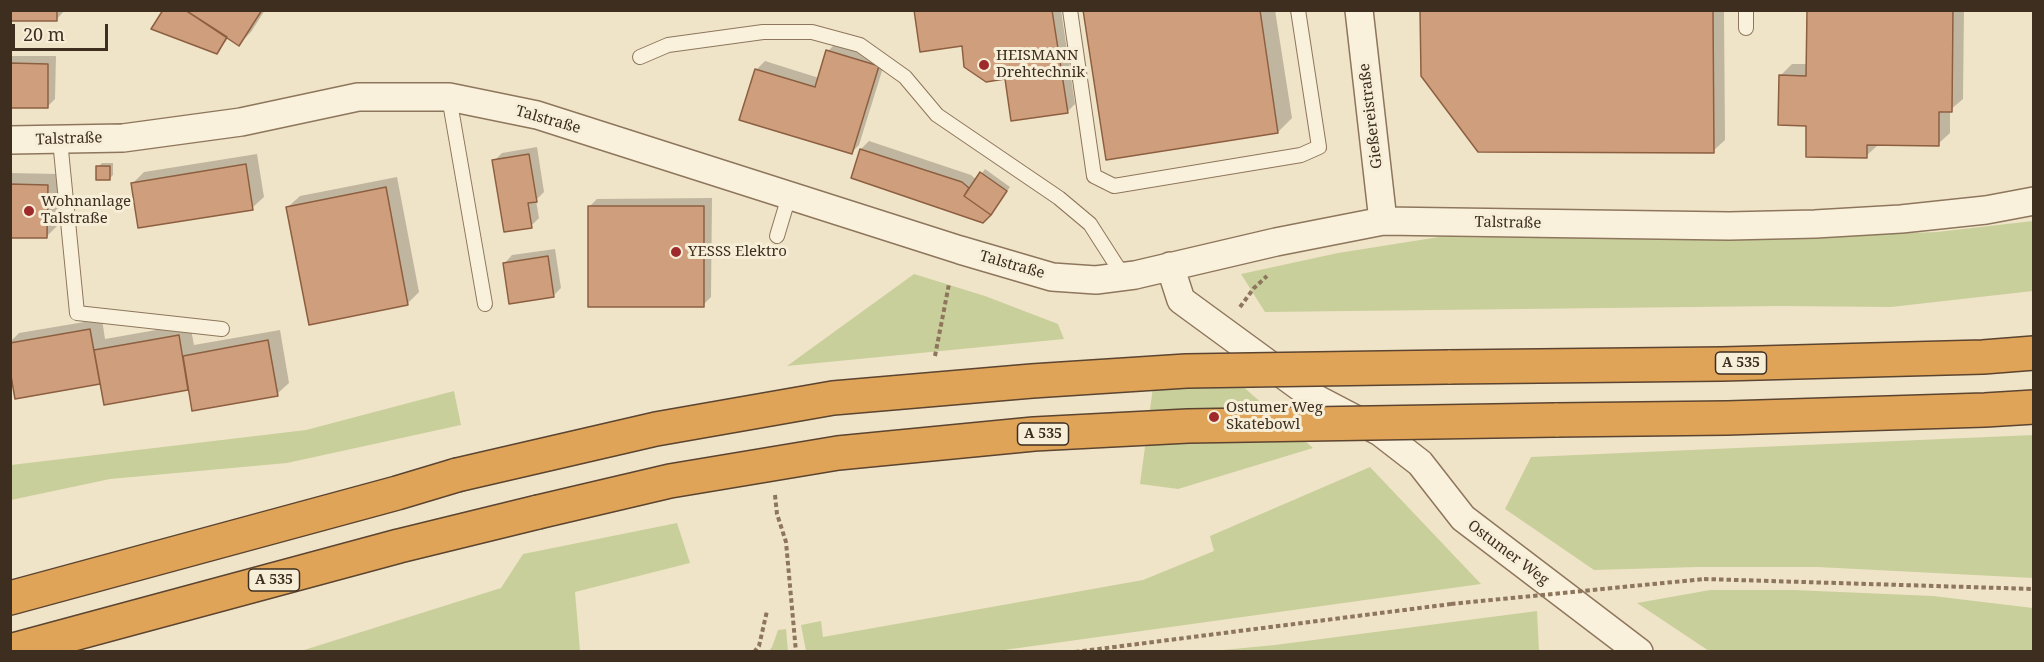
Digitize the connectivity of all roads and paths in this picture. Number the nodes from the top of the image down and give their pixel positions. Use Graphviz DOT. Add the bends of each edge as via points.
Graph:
graph roads {
  1 [pos="1070,10"];
  2 [pos="1298,10"];
  3 [pos="1359,10"];
  4 [pos="1746,10"];
  5 [pos="1746,28"];
  6 [pos="640,57"];
  7 [pos="449,97"];
  8 [pos="10,140"];
  9 [pos="60,140"];
  10 [pos="789,196"];
  11 [pos="2034,201"];
  12 [pos="1383,221"];
  13 [pos="777,236"];
  14 [pos="1170,266"];
  15 [pos="1124,277"];
  16 [pos="949,284"];
  17 [pos="946,299"];
  18 [pos="485,304"];
  19 [pos="222,329"];
  20 [pos="2034,354"];
  21 [pos="2034,407"];
  22 [pos="777,514"];
  23 [pos="2034,590"];
  24 [pos="10,598"];
  25 [pos="767,611"];
  26 [pos="10,651"];
  27 [pos="754,651"];
  28 [pos="796,651"];
  29 [pos="1075,651"];
  30 [pos="1639,651"];
  1 -- 2 [label="lane" via="1095,176 1114,186 1301,155 1319,147"];
  3 -- 12 [label="street, Gießereistraße"];
  4 -- 5 [label="lane"];
  6 -- 15 [label="lane" via="668,45 763,32 812,32 860,45 905,77 937,115 1059,198 1090,224"];
  7 -- 9 [label="street, Talstraße" via="358,97 241,122 123,138"];
  7 -- 10 [label="street, Talstraße" via="537,115"];
  7 -- 18 [label="lane"];
  8 -- 9 [label="street, Talstraße"];
  9 -- 19 [label="lane" via="77,313"];
  10 -- 13 [label="lane"];
  10 -- 15 [label="street, Talstraße" via="1052,277"];
  11 -- 12 [label="street, Talstraße" via="1901,219 1815,224"];
  12 -- 14 [label="street, Talstraße"];
  14 -- 15 [label="street, Talstraße"];
  14 -- 30 [label="street, Ostumer Weg" via="1181,300 1315,398 1380,432 1420,463 1463,518"];
  16 -- 17 [label="path"];
  20 -- 24 [label="highway, A 535, bridge" via="1722,364 1186,371 833,398 656,429 457,475"];
  21 -- 26 [label="highway, A 535, bridge" via="1774,416 1188,426 1023,435 838,453 670,481 538,512"];
  22 -- 28 [label="path" via="786,542"];
  23 -- 29 [label="path, bridge" via="1704,579 1451,604"];
  25 -- 27 [label="path" via="759,646"];
}
